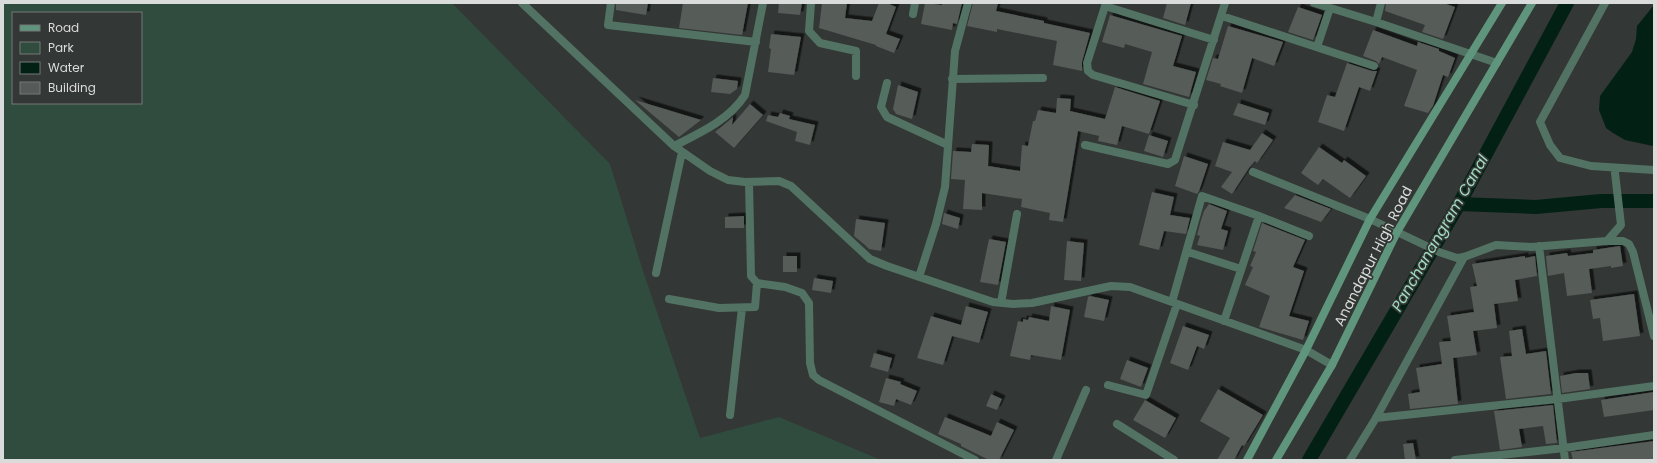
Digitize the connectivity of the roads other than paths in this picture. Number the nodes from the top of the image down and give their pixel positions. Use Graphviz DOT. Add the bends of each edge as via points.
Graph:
graph roads {
  1 [pos="522,3"];
  2 [pos="611,3"];
  3 [pos="763,3"];
  4 [pos="811,3"];
  5 [pos="915,3"];
  6 [pos="968,3"];
  7 [pos="1225,3"];
  8 [pos="1314,3"];
  9 [pos="1381,3"];
  10 [pos="1502,3"];
  11 [pos="1532,3"];
  12 [pos="1605,3"];
  13 [pos="1105,4"];
  14 [pos="1330,8"];
  15 [pos="913,14"];
  16 [pos="1222,16"];
  17 [pos="1376,22"];
  18 [pos="1214,40"];
  19 [pos="756,42"];
  20 [pos="1317,48"];
  21 [pos="1471,55"];
  22 [pos="1497,63"];
  23 [pos="1374,66"];
  24 [pos="856,76"];
  25 [pos="1043,78"];
  26 [pos="952,79"];
  27 [pos="886,82"];
  28 [pos="1194,105"];
  29 [pos="948,145"];
  30 [pos="674,146"];
  31 [pos="1085,146"];
  32 [pos="682,152"];
  33 [pos="1654,170"];
  34 [pos="1253,172"];
  35 [pos="1615,173"];
  36 [pos="750,182"];
  37 [pos="1017,214"];
  38 [pos="1259,216"];
  39 [pos="1370,219"];
  40 [pos="1397,232"];
  41 [pos="1309,236"];
  42 [pos="1607,241"];
  43 [pos="1539,246"];
  44 [pos="1188,252"];
  45 [pos="1464,257"];
  46 [pos="1241,269"];
  47 [pos="656,273"];
  48 [pos="919,277"];
  49 [pos="756,283"];
  50 [pos="669,299"];
  51 [pos="1001,303"];
  52 [pos="1175,303"];
  53 [pos="742,308"];
  54 [pos="1224,321"];
  55 [pos="1654,336"];
  56 [pos="1306,350"];
  57 [pos="1332,365"];
  58 [pos="1108,384"];
  59 [pos="1654,386"];
  60 [pos="1086,390"];
  61 [pos="1558,399"];
  62 [pos="730,415"];
  63 [pos="1376,418"];
  64 [pos="1117,424"];
  65 [pos="1654,435"];
  66 [pos="1564,448"];
  67 [pos="975,460"];
  68 [pos="1056,460"];
  69 [pos="1174,460"];
  70 [pos="1247,460"];
  71 [pos="1276,460"];
  72 [pos="1350,460"];
  73 [pos="1455,460"];
  74 [pos="1565,460"];
  1 -- 30 [label="street"];
  2 -- 19 [label="street" via="608,24"];
  3 -- 19 [label="street"];
  4 -- 24 [label="street" via="809,30 820,43 856,51"];
  5 -- 15 [label="street"];
  6 -- 26 [label="street" via="955,51"];
  7 -- 16 [label="street"];
  8 -- 14 [label="street"];
  9 -- 17 [label="street"];
  10 -- 21 [label="main road, Anandapur High Road"];
  11 -- 22 [label="main road, Anandapur High Road"];
  12 -- 33 [label="street" via="1540,122 1550,145 1560,158 1591,166"];
  13 -- 18 [label="street"];
  13 -- 28 [label="street" via="1087,63 1088,71"];
  14 -- 17 [label="street"];
  14 -- 20 [label="street"];
  16 -- 18 [label="street"];
  16 -- 20 [label="street"];
  17 -- 21 [label="street"];
  18 -- 28 [label="street"];
  19 -- 30 [label="street" via="745,95 738,106 715,123"];
  20 -- 23 [label="street"];
  21 -- 22 [label="street"];
  21 -- 39 [label="main road, Anandapur High Road"];
  22 -- 40 [label="main road, Anandapur High Road"];
  25 -- 26 [label="street"];
  26 -- 29 [label="street"];
  27 -- 29 [label="street" via="881,107 886,117"];
  28 -- 31 [label="street" via="1172,163"];
  29 -- 48 [label="street" via="945,187"];
  30 -- 32 [label="street"];
  32 -- 36 [label="street" via="728,180"];
  32 -- 47 [label="street"];
  34 -- 39 [label="street"];
  35 -- 42 [label="street" via="1621,224"];
  36 -- 48 [label="street" via="779,181 791,186 870,259"];
  36 -- 49 [label="street" via="751,276"];
  37 -- 51 [label="street"];
  38 -- 41 [label="street"];
  38 -- 44 [label="street" via="1202,196"];
  38 -- 46 [label="street"];
  39 -- 40 [label="street"];
  39 -- 56 [label="main road, Anandapur High Road"];
  40 -- 45 [label="street" via="1439,252 1457,258"];
  40 -- 57 [label="main road, Anandapur High Road"];
  42 -- 43 [label="street"];
  42 -- 55 [label="street" via="1623,241 1633,252"];
  43 -- 45 [label="street" via="1496,245"];
  43 -- 61 [label="street"];
  44 -- 46 [label="street"];
  44 -- 52 [label="street"];
  45 -- 63 [label="street"];
  46 -- 54 [label="street"];
  48 -- 51 [label="street"];
  49 -- 53 [label="street" via="755,307"];
  49 -- 67 [label="street" via="785,287 802,293 809,303 810,363 813,375 819,380"];
  50 -- 53 [label="street" via="719,308"];
  51 -- 52 [label="street" via="1032,303 1111,286 1130,287"];
  52 -- 54 [label="street"];
  52 -- 58 [label="street" via="1146,395"];
  53 -- 62 [label="street"];
  54 -- 56 [label="street"];
  56 -- 57 [label="street"];
  56 -- 70 [label="main road, Anandapur High Road"];
  57 -- 71 [label="main road, Anandapur High Road"];
  59 -- 61 [label="street"];
  60 -- 68 [label="street"];
  61 -- 63 [label="street"];
  61 -- 66 [label="street"];
  63 -- 72 [label="street"];
  64 -- 69 [label="street"];
  65 -- 66 [label="street"];
  66 -- 73 [label="street"];
  66 -- 74 [label="street"];
}
